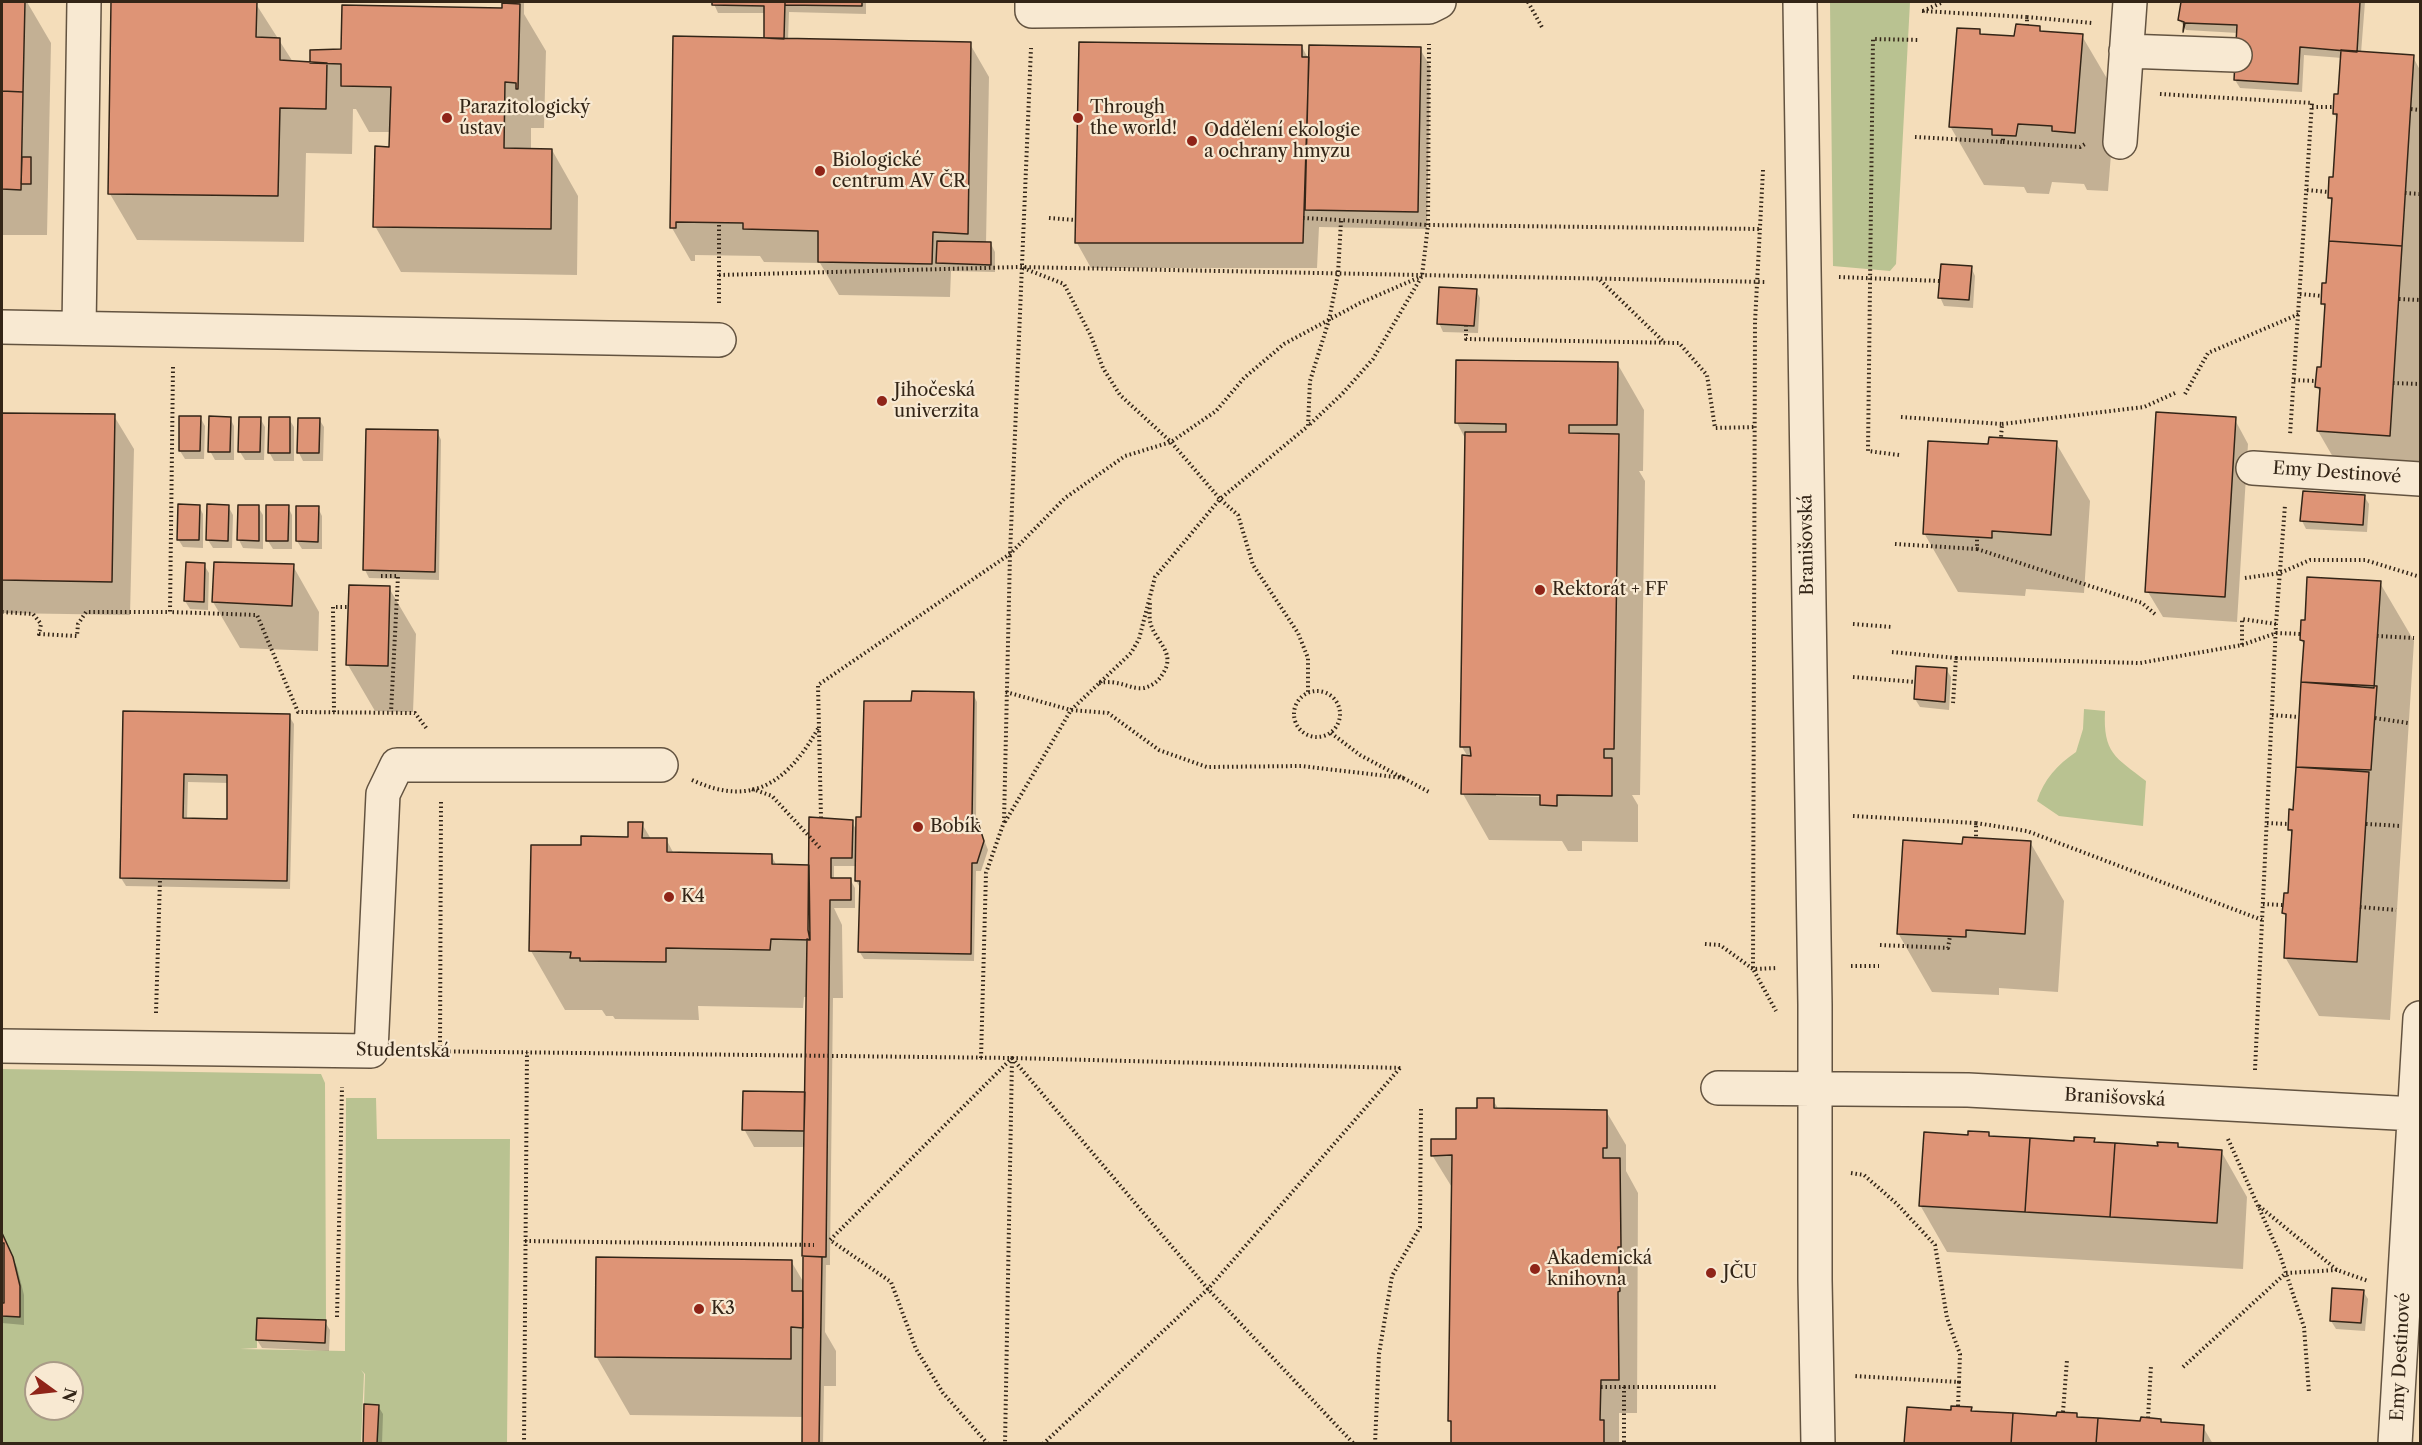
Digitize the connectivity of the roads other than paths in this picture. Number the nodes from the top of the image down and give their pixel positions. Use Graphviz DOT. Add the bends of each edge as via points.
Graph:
graph roads {
  1 [pos="84,2"];
  2 [pos="1800,2"];
  3 [pos="1434,4"];
  4 [pos="1032,6"];
  5 [pos="2128,26"];
  6 [pos="2235,55"];
  7 [pos="2121,135"];
  8 [pos="2,327"];
  9 [pos="79,328"];
  10 [pos="719,340"];
  11 [pos="2253,468"];
  12 [pos="2421,479"];
  13 [pos="661,765"];
  14 [pos="2421,1018"];
  15 [pos="2,1046"];
  16 [pos="1719,1088"];
  17 [pos="1816,1088"];
  18 [pos="2415,1114"];
  19 [pos="1818,1443"];
  20 [pos="2395,1443"];
  1 -- 9 [label="street"];
  2 -- 17 [label="street, Branišovská"];
  3 -- 4 [label="street"];
  5 -- 6 [label="street"];
  5 -- 7 [label="street"];
  8 -- 9 [label="street"];
  9 -- 10 [label="street"];
  11 -- 12 [label="street, Emy Destinové"];
  13 -- 15 [label="street, Studentská" via="397,765 383,794 357,1050"];
  14 -- 18 [label="street, Emy Destinové"];
  16 -- 17 [label="street"];
  17 -- 18 [label="street, Branišovská" via="1968,1090"];
  17 -- 19 [label="street, Branišovská"];
  18 -- 20 [label="street, Emy Destinové"];
}
